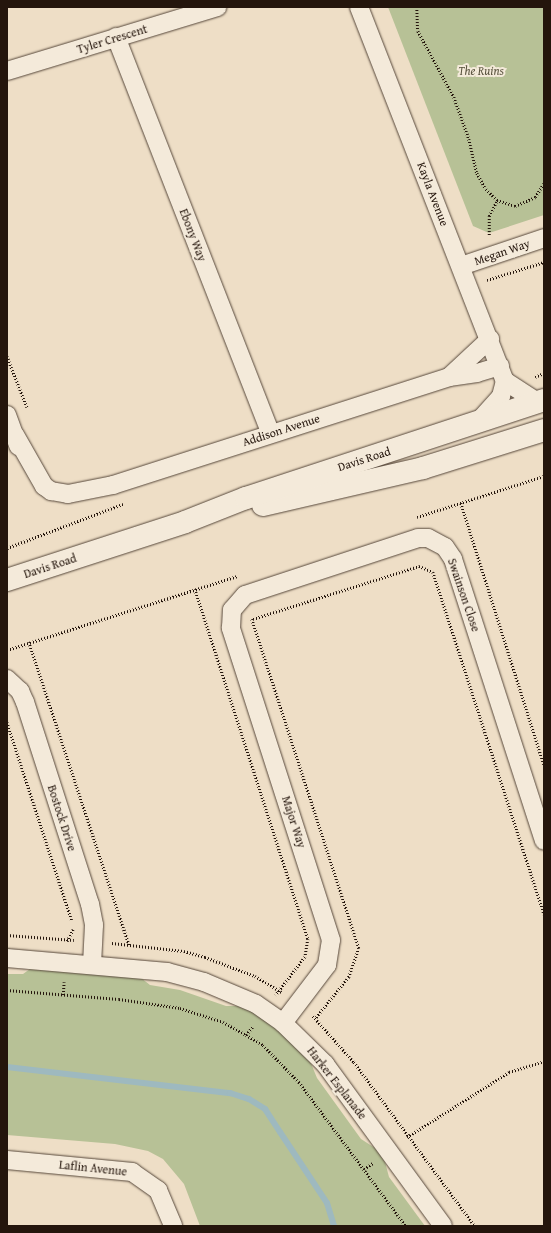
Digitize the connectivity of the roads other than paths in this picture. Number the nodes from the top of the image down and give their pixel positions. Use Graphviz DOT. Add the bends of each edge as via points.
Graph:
graph roads {
  1 [pos="217,7"];
  2 [pos="359,7"];
  3 [pos="116,37"];
  4 [pos="7,71"];
  5 [pos="544,238"];
  6 [pos="461,266"];
  7 [pos="490,339"];
  8 [pos="502,373"];
  9 [pos="449,377"];
  10 [pos="541,401"];
  11 [pos="7,415"];
  12 [pos="477,423"];
  13 [pos="544,430"];
  14 [pos="270,433"];
  15 [pos="15,435"];
  16 [pos="113,485"];
  17 [pos="185,522"];
  18 [pos="7,580"];
  19 [pos="232,610"];
  20 [pos="7,679"];
  21 [pos="544,841"];
  22 [pos="7,958"];
  23 [pos="92,965"];
  24 [pos="284,1023"];
  25 [pos="7,1160"];
  26 [pos="173,1226"];
  27 [pos="443,1226"];
  1 -- 3 [label="street, Tyler Crescent"];
  2 -- 6 [label="street, Kayla Avenue"];
  3 -- 4 [label="street, Tyler Crescent"];
  3 -- 14 [label="street, Ebony Way"];
  5 -- 6 [label="street, Megan Way"];
  6 -- 7 [label="street, Kayla Avenue"];
  7 -- 8 [label="street, Kayla Avenue"];
  7 -- 9 [label="street, Addison Avenue"];
  8 -- 9 [label="street, Addison Avenue"];
  8 -- 10 [label="street"];
  8 -- 12 [label="street" via="500,396"];
  9 -- 14 [label="street, Addison Avenue"];
  10 -- 12 [label="main road, Davis Road"];
  11 -- 15 [label="street, Addison Avenue"];
  12 -- 17 [label="main road, Davis Road" via="246,498"];
  13 -- 17 [label="main road, Davis Road" via="423,468"];
  14 -- 16 [label="street, Addison Avenue"];
  15 -- 16 [label="street, Addison Avenue" via="39,478 51,491 68,494"];
  15 -- 16 [label="street, Addison Avenue" via="24,473 36,493 58,504 72,504 87,500"];
  17 -- 18 [label="main road, Davis Road"];
  19 -- 21 [label="street, Swainson Close" via="237,602 250,592 406,542 428,538 445,547 453,559"];
  19 -- 24 [label="street, Major Way" via="231,628 331,940 327,965"];
  20 -- 23 [label="street, Bostock Drive" via="20,691 25,702 90,904 94,925"];
  22 -- 23 [label="street, Harker Esplanade"];
  23 -- 24 [label="street, Harker Esplanade" via="186,976 225,989 264,1009"];
  24 -- 27 [label="street, Harker Esplanade" via="325,1064"];
  25 -- 26 [label="street, Laflin Avenue" via="132,1172 158,1190"];
}
